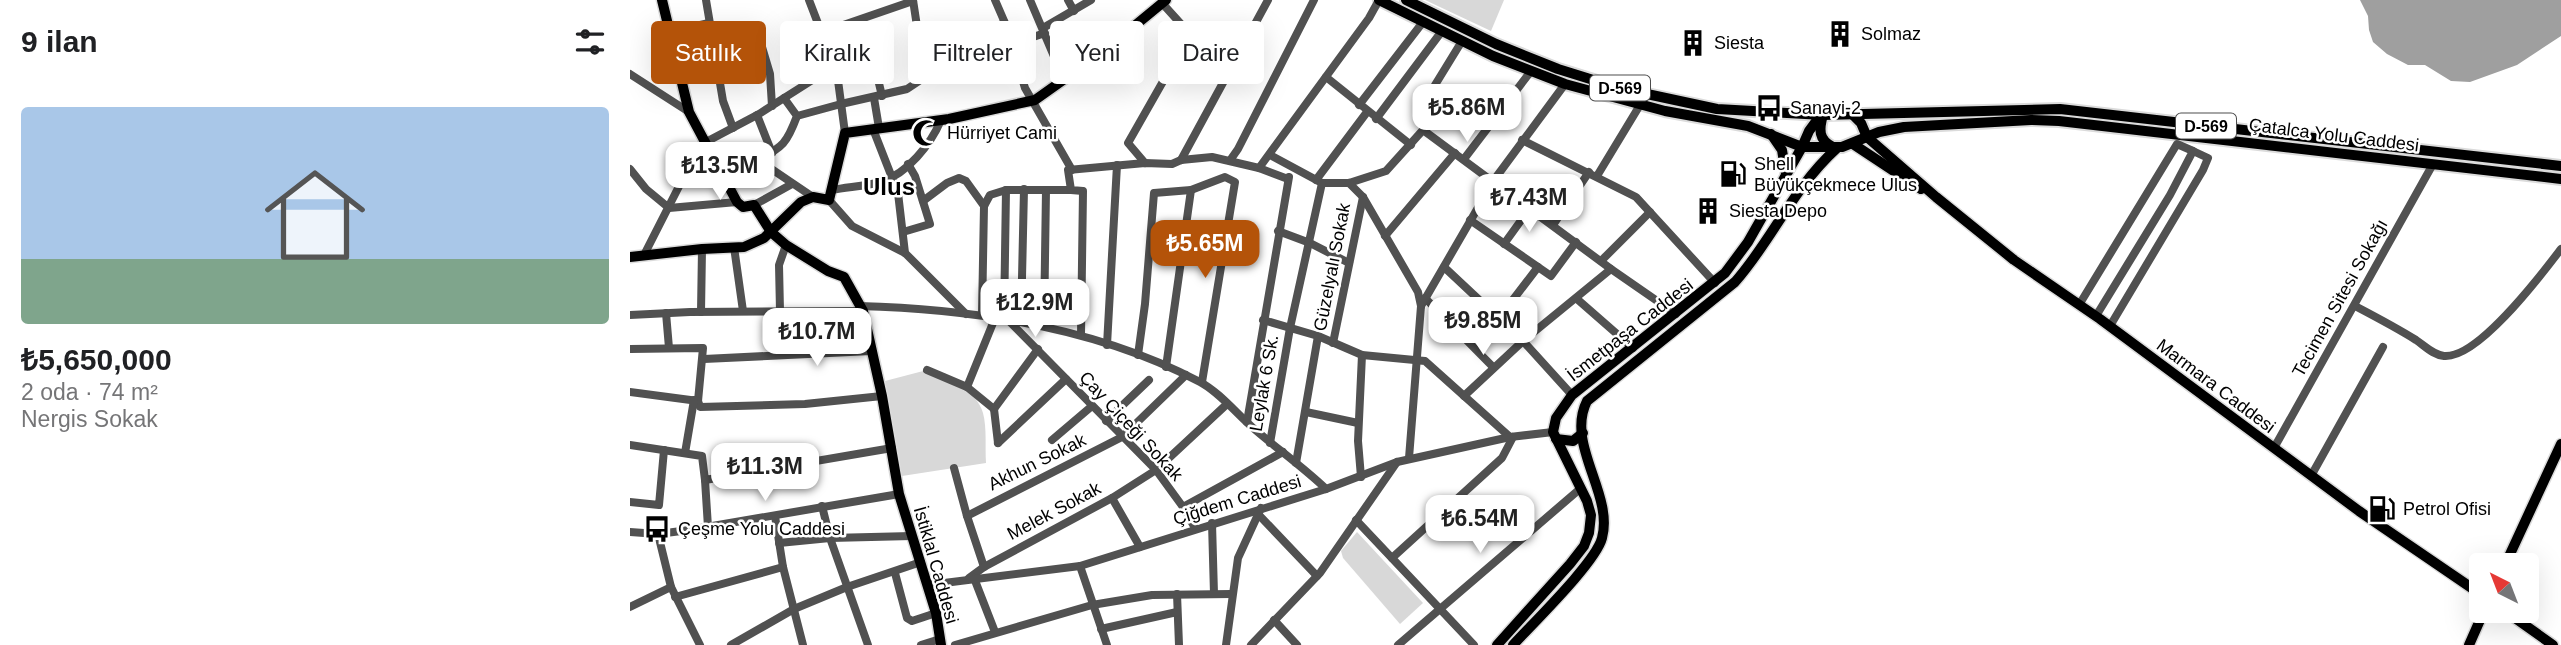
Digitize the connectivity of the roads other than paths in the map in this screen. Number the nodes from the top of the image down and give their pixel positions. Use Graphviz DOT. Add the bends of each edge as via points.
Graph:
graph roads {
  1 [pos="660,0"];
  2 [pos="706,0"];
  3 [pos="809,0"];
  4 [pos="995,0"];
  5 [pos="1030,0"];
  6 [pos="1068,0"];
  7 [pos="1091,0"];
  8 [pos="1268,0"];
  9 [pos="1314,0"];
  10 [pos="1379,0"];
  11 [pos="1406,0"];
  12 [pos="913,1"];
  13 [pos="1164,1"];
  14 [pos="1074,11"];
  15 [pos="666,21"];
  16 [pos="709,21"];
  17 [pos="818,21"];
  18 [pos="854,21"];
  19 [pos="916,21"];
  20 [pos="1004,21"];
  21 [pos="1140,21"];
  22 [pos="1423,22"];
  23 [pos="1044,31"];
  24 [pos="1441,31"];
  25 [pos="1036,36"];
  26 [pos="1462,41"];
  27 [pos="1050,46"];
  28 [pos="766,62"];
  29 [pos="1531,71"];
  30 [pos="630,74"];
  31 [pos="1326,77"];
  32 [pos="682,84"];
  33 [pos="720,84"];
  34 [pos="806,84"];
  35 [pos="838,84"];
  36 [pos="877,84"];
  37 [pos="914,84"];
  38 [pos="1024,84"];
  39 [pos="1058,84"];
  40 [pos="1565,84"];
  41 [pos="878,97"];
  42 [pos="784,98"];
  43 [pos="1443,99"];
  44 [pos="1032,102"];
  45 [pos="841,104"];
  46 [pos="1360,105"];
  47 [pos="1640,105"];
  48 [pos="772,106"];
  49 [pos="689,112"];
  50 [pos="1367,112"];
  51 [pos="1851,113"];
  52 [pos="757,115"];
  53 [pos="1823,115"];
  54 [pos="797,116"];
  55 [pos="1377,119"];
  56 [pos="941,120"];
  57 [pos="1488,127"];
  58 [pos="733,128"];
  59 [pos="876,128"];
  60 [pos="1423,130"];
  61 [pos="845,133"];
  62 [pos="1771,134"];
  63 [pos="1867,137"];
  64 [pos="1522,140"];
  65 [pos="704,143"];
  66 [pos="1410,145"];
  67 [pos="1853,145"];
  68 [pos="1802,147"];
  69 [pos="1837,148"];
  70 [pos="2193,151"];
  71 [pos="772,153"];
  72 [pos="1455,153"];
  73 [pos="712,155"];
  74 [pos="1270,155"];
  75 [pos="1231,159"];
  76 [pos="1464,159"];
  77 [pos="758,160"];
  78 [pos="1181,160"];
  79 [pos="1145,163"];
  80 [pos="908,164"];
  81 [pos="2433,164"];
  82 [pos="1117,165"];
  83 [pos="2561,166"];
  84 [pos="1290,167"];
  85 [pos="1259,168"];
  86 [pos="630,169"];
  87 [pos="1070,170"];
  88 [pos="1593,174"];
  89 [pos="1786,174"];
  90 [pos="891,177"];
  91 [pos="1288,179"];
  92 [pos="2561,179"];
  93 [pos="1493,180"];
  94 [pos="1319,181"];
  95 [pos="1349,183"];
  96 [pos="792,184"];
  97 [pos="1024,189"];
  98 [pos="1006,190"];
  99 [pos="1046,190"];
  100 [pos="1071,190"];
  101 [pos="1191,190"];
  102 [pos="831,195"];
  103 [pos="813,197"];
  104 [pos="1363,197"];
  105 [pos="1936,197"];
  106 [pos="923,201"];
  107 [pos="737,202"];
  108 [pos="754,205"];
  109 [pos="984,205"];
  110 [pos="669,208"];
  111 [pos="1530,208"];
  112 [pos="1767,211"];
  113 [pos="1650,212"];
  114 [pos="1779,218"];
  115 [pos="1470,220"];
  116 [pos="1553,225"];
  117 [pos="1278,231"];
  118 [pos="771,232"];
  119 [pos="903,232"];
  120 [pos="1385,236"];
  121 [pos="1576,242"];
  122 [pos="1310,243"];
  123 [pos="1504,244"];
  124 [pos="786,245"];
  125 [pos="734,247"];
  126 [pos="702,249"];
  127 [pos="2561,249"];
  128 [pos="905,253"];
  129 [pos="644,255"];
  130 [pos="630,257"];
  131 [pos="1601,261"];
  132 [pos="1349,263"];
  133 [pos="1444,267"];
  134 [pos="1538,267"];
  135 [pos="1612,269"];
  136 [pos="1715,283"];
  137 [pos="1577,299"];
  138 [pos="1423,302"];
  139 [pos="2079,305"];
  140 [pos="2355,306"];
  141 [pos="861,308"];
  142 [pos="743,311"];
  143 [pos="780,311"];
  144 [pos="1679,311"];
  145 [pos="701,312"];
  146 [pos="666,313"];
  147 [pos="966,314"];
  148 [pos="630,315"];
  149 [pos="982,315"];
  150 [pos="2096,316"];
  151 [pos="1499,318"];
  152 [pos="1690,318"];
  153 [pos="1003,319"];
  154 [pos="1263,320"];
  155 [pos="1021,323"];
  156 [pos="1044,326"];
  157 [pos="2110,327"];
  158 [pos="1290,328"];
  159 [pos="1081,335"];
  160 [pos="1318,337"];
  161 [pos="1523,341"];
  162 [pos="1333,343"];
  163 [pos="1107,345"];
  164 [pos="669,348"];
  165 [pos="1633,348"];
  166 [pos="2384,348"];
  167 [pos="630,349"];
  168 [pos="1038,349"];
  169 [pos="871,351"];
  170 [pos="1138,355"];
  171 [pos="1362,355"];
  172 [pos="704,359"];
  173 [pos="1419,360"];
  174 [pos="1166,367"];
  175 [pos="1493,367"];
  176 [pos="927,370"];
  177 [pos="1186,375"];
  178 [pos="1066,379"];
  179 [pos="1149,380"];
  180 [pos="1202,383"];
  181 [pos="967,387"];
  182 [pos="630,392"];
  183 [pos="1572,395"];
  184 [pos="882,396"];
  185 [pos="1464,396"];
  186 [pos="696,400"];
  187 [pos="1227,404"];
  188 [pos="1092,406"];
  189 [pos="994,409"];
  190 [pos="1306,412"];
  191 [pos="1559,413"];
  192 [pos="1582,418"];
  193 [pos="1106,421"];
  194 [pos="1247,422"];
  195 [pos="1358,423"];
  196 [pos="1583,433"];
  197 [pos="1555,436"];
  198 [pos="1122,437"];
  199 [pos="1512,437"];
  200 [pos="1052,440"];
  201 [pos="1270,443"];
  202 [pos="2561,444"];
  203 [pos="630,445"];
  204 [pos="2274,448"];
  205 [pos="892,449"];
  206 [pos="664,450"];
  207 [pos="1283,452"];
  208 [pos="685,453"];
  209 [pos="1409,458"];
  210 [pos="1397,462"];
  211 [pos="1296,463"];
  212 [pos="954,468"];
  213 [pos="1156,470"];
  214 [pos="2312,476"];
  215 [pos="1361,477"];
  216 [pos="705,480"];
  217 [pos="1581,488"];
  218 [pos="1326,489"];
  219 [pos="899,494"];
  220 [pos="1112,498"];
  221 [pos="630,502"];
  222 [pos="822,506"];
  223 [pos="1183,507"];
  224 [pos="1259,510"];
  225 [pos="775,516"];
  226 [pos="967,516"];
  227 [pos="1356,520"];
  228 [pos="1212,523"];
  229 [pos="708,527"];
  230 [pos="1195,528"];
  231 [pos="630,532"];
  232 [pos="658,534"];
  233 [pos="912,536"];
  234 [pos="830,538"];
  235 [pos="779,543"];
  236 [pos="1140,547"];
  237 [pos="2511,553"];
  238 [pos="1392,558"];
  239 [pos="921,562"];
  240 [pos="1080,566"];
  241 [pos="984,567"];
  242 [pos="783,568"];
  243 [pos="895,573"];
  244 [pos="1317,576"];
  245 [pos="970,579"];
  246 [pos="1552,583"];
  247 [pos="928,585"];
  248 [pos="2469,586"];
  249 [pos="671,587"];
  250 [pos="847,587"];
  251 [pos="1561,592"];
  252 [pos="1177,594"];
  253 [pos="1214,594"];
  254 [pos="1231,594"];
  255 [pos="675,597"];
  256 [pos="1092,605"];
  257 [pos="630,607"];
  258 [pos="794,608"];
  259 [pos="1439,610"];
  260 [pos="1177,612"];
  261 [pos="936,613"];
  262 [pos="1274,620"];
  263 [pos="2479,623"];
  264 [pos="2522,623"];
  265 [pos="1101,629"];
  266 [pos="995,632"];
  267 [pos="941,642"];
  268 [pos="700,645"];
  269 [pos="732,645"];
  270 [pos="803,645"];
  271 [pos="869,645"];
  272 [pos="921,645"];
  273 [pos="954,645"];
  274 [pos="1107,645"];
  275 [pos="1179,645"];
  276 [pos="1226,645"];
  277 [pos="1251,645"];
  278 [pos="1297,645"];
  279 [pos="1398,645"];
  280 [pos="1474,645"];
  281 [pos="1497,645"];
  282 [pos="1513,645"];
  283 [pos="2469,645"];
  284 [pos="2553,645"];
  1 -- 15 [label="main road"];
  2 -- 16 [label="street"];
  3 -- 17 [label="street"];
  4 -- 20 [label="street"];
  5 -- 23 [label="street"];
  6 -- 14 [label="street"];
  7 -- 14 [label="street"];
  8 -- 78 [label="street"];
  9 -- 75 [label="street"];
  10 -- 22 [label="highway, Çatalca Yolu Caddesi / D-569"];
  10 -- 31 [label="street"];
  11 -- 53 [label="highway, Çatalca Yolu Caddesi / D-569" via="1516,53 1619,88 1717,109"];
  12 -- 18 [label="street"];
  12 -- 19 [label="street"];
  13 -- 21 [label="main road"];
  13 -- 79 [label="street" via="1190,34 1128,143"];
  14 -- 23 [label="street"];
  22 -- 24 [label="highway, Çatalca Yolu Caddesi / D-569"];
  22 -- 46 [label="street"];
  23 -- 25 [label="street"];
  23 -- 27 [label="street"];
  24 -- 26 [label="highway, Çatalca Yolu Caddesi / D-569"];
  24 -- 55 [label="street"];
  26 -- 29 [label="highway, Çatalca Yolu Caddesi / D-569"];
  26 -- 43 [label="street" via="1435,85 1434,92"];
  28 -- 48 [label="street"];
  29 -- 40 [label="highway, Çatalca Yolu Caddesi / D-569"];
  29 -- 57 [label="street"];
  30 -- 49 [label="street"];
  31 -- 46 [label="street"];
  31 -- 74 [label="street"];
  32 -- 49 [label="main road"];
  33 -- 58 [label="street"];
  34 -- 42 [label="street"];
  35 -- 45 [label="street"];
  36 -- 41 [label="street"];
  37 -- 41 [label="street"];
  38 -- 44 [label="street"];
  39 -- 44 [label="main road"];
  40 -- 47 [label="highway, Çatalca Yolu Caddesi / D-569"];
  40 -- 64 [label="street"];
  41 -- 45 [label="street"];
  41 -- 59 [label="street"];
  42 -- 48 [label="street"];
  42 -- 54 [label="street"];
  43 -- 57 [label="street"];
  43 -- 60 [label="street"];
  44 -- 56 [label="main road"];
  44 -- 87 [label="street"];
  45 -- 54 [label="street"];
  45 -- 61 [label="street"];
  46 -- 50 [label="street"];
  47 -- 62 [label="highway, Çatalca Yolu Caddesi / D-569"];
  47 -- 88 [label="street"];
  48 -- 52 [label="street"];
  49 -- 65 [label="main road"];
  50 -- 55 [label="street"];
  50 -- 94 [label="street"];
  51 -- 53 [label="highway, Çatalca Yolu Caddesi / D-569"];
  51 -- 63 [label="highway"];
  51 -- 83 [label="highway, Çatalca Yolu Caddesi / D-569" via="2072,110"];
  52 -- 58 [label="street"];
  52 -- 71 [label="street"];
  53 -- 68 [label="highway"];
  53 -- 69 [label="highway" via="1820,135"];
  54 -- 71 [label="street" via="783,146"];
  55 -- 66 [label="street"];
  56 -- 59 [label="main road"];
  56 -- 80 [label="street" via="933,137"];
  57 -- 76 [label="street"];
  58 -- 65 [label="street"];
  59 -- 61 [label="main road"];
  59 -- 90 [label="street"];
  60 -- 66 [label="street"];
  60 -- 72 [label="street"];
  61 -- 102 [label="main road"];
  62 -- 68 [label="highway, Çatalca Yolu Caddesi / D-569"];
  62 -- 89 [label="main road" via="1782,150"];
  63 -- 67 [label="highway, Çatalca Yolu Caddesi / D-569"];
  63 -- 81 [label="highway, Çatalca Yolu Caddesi / D-569" via="1891,128 2059,121"];
  63 -- 105 [label="main road"];
  64 -- 88 [label="street"];
  64 -- 93 [label="street"];
  65 -- 73 [label="main road"];
  65 -- 110 [label="street"];
  66 -- 95 [label="street" via="1386,171"];
  67 -- 69 [label="highway, Çatalca Yolu Caddesi / D-569"];
  67 -- 105 [label="main road"];
  68 -- 69 [label="highway, Çatalca Yolu Caddesi / D-569"];
  68 -- 89 [label="main road, İsmetpaşa Caddesi"];
  69 -- 114 [label="main road, İsmetpaşa Caddesi"];
  70 -- 139 [label="street" via="2177,144"];
  70 -- 150 [label="street"];
  70 -- 157 [label="street" via="2208,158 2203,170"];
  71 -- 77 [label="street"];
  72 -- 76 [label="street"];
  72 -- 120 [label="street"];
  73 -- 77 [label="street"];
  73 -- 107 [label="main road"];
  74 -- 84 [label="street"];
  74 -- 85 [label="street"];
  75 -- 78 [label="street"];
  75 -- 85 [label="street"];
  76 -- 93 [label="street"];
  77 -- 96 [label="street"];
  78 -- 79 [label="street"];
  79 -- 82 [label="street"];
  80 -- 90 [label="street"];
  80 -- 106 [label="street"];
  81 -- 92 [label="highway, Çatalca Yolu Caddesi / D-569"];
  81 -- 140 [label="street, Tecimen Sitesi Sokağı"];
  82 -- 87 [label="street"];
  82 -- 163 [label="street"];
  84 -- 91 [label="street"];
  84 -- 94 [label="street"];
  85 -- 91 [label="street"];
  86 -- 110 [label="street"];
  87 -- 100 [label="street"];
  88 -- 113 [label="street" via="1636,197"];
  88 -- 116 [label="street"];
  89 -- 112 [label="main road, İsmetpaşa Caddesi"];
  90 -- 102 [label="street"];
  90 -- 119 [label="street" via="900,199"];
  91 -- 117 [label="street"];
  93 -- 111 [label="street"];
  93 -- 115 [label="street"];
  94 -- 95 [label="street"];
  94 -- 122 [label="street, Leylak 6 Sk."];
  95 -- 104 [label="street"];
  96 -- 103 [label="street"];
  96 -- 108 [label="street"];
  97 -- 98 [label="street"];
  97 -- 99 [label="street"];
  97 -- 155 [label="street"];
  98 -- 109 [label="street" via="990,195"];
  98 -- 153 [label="street"];
  99 -- 100 [label="street"];
  99 -- 156 [label="street"];
  100 -- 159 [label="street" via="1083,191"];
  101 -- 170 [label="street" via="1154,193"];
  101 -- 174 [label="street"];
  101 -- 180 [label="street" via="1225,177 1236,182"];
  102 -- 103 [label="main road"];
  102 -- 128 [label="street" via="852,226"];
  103 -- 118 [label="main road" via="801,202"];
  104 -- 120 [label="street"];
  104 -- 132 [label="street, Güzelyalı Sokak"];
  105 -- 139 [label="main road, Marmara Caddesi"];
  106 -- 109 [label="street" via="958,178 966,181"];
  106 -- 119 [label="street" via="930,224"];
  107 -- 108 [label="main road"];
  107 -- 110 [label="street"];
  108 -- 118 [label="main road, İstiklal Caddesi"];
  109 -- 149 [label="street"];
  110 -- 129 [label="street"];
  111 -- 116 [label="street"];
  111 -- 123 [label="street"];
  112 -- 114 [label="main road"];
  112 -- 136 [label="main road, İsmetpaşa Caddesi"];
  113 -- 131 [label="street"];
  113 -- 136 [label="street"];
  114 -- 152 [label="main road, İsmetpaşa Caddesi" via="1735,282"];
  115 -- 123 [label="street"];
  115 -- 133 [label="street"];
  116 -- 121 [label="street"];
  117 -- 122 [label="street"];
  117 -- 154 [label="street"];
  118 -- 124 [label="main road, İstiklal Caddesi"];
  118 -- 125 [label="main road" via="755,243"];
  119 -- 128 [label="street"];
  120 -- 138 [label="street"];
  121 -- 131 [label="street"];
  121 -- 134 [label="street" via="1551,276"];
  122 -- 132 [label="street"];
  122 -- 158 [label="street, Leylak 6 Sk."];
  123 -- 134 [label="street"];
  124 -- 141 [label="main road, İstiklal Caddesi" via="844,277"];
  124 -- 143 [label="street" via="779,265"];
  125 -- 126 [label="main road"];
  125 -- 142 [label="street"];
  126 -- 129 [label="main road"];
  126 -- 145 [label="street"];
  127 -- 140 [label="street" via="2510,312 2460,354 2444,356 2430,350"];
  128 -- 147 [label="street"];
  129 -- 130 [label="main road"];
  131 -- 135 [label="street"];
  132 -- 162 [label="street, Güzelyalı Sokak"];
  133 -- 138 [label="street"];
  133 -- 151 [label="street"];
  134 -- 151 [label="street"];
  135 -- 137 [label="street"];
  135 -- 144 [label="street"];
  136 -- 144 [label="main road, İsmetpaşa Caddesi"];
  137 -- 161 [label="street"];
  137 -- 165 [label="street"];
  138 -- 173 [label="street"];
  138 -- 175 [label="street"];
  139 -- 150 [label="main road, Marmara Caddesi"];
  140 -- 204 [label="street, Tecimen Sitesi Sokağı"];
  141 -- 143 [label="street"];
  141 -- 147 [label="street"];
  141 -- 169 [label="main road, İstiklal Caddesi"];
  142 -- 143 [label="street"];
  142 -- 145 [label="street"];
  144 -- 152 [label="main road"];
  144 -- 165 [label="main road, İsmetpaşa Caddesi"];
  145 -- 146 [label="street"];
  146 -- 148 [label="street"];
  146 -- 164 [label="street"];
  147 -- 149 [label="street"];
  149 -- 153 [label="street"];
  150 -- 157 [label="main road, Marmara Caddesi"];
  151 -- 161 [label="street"];
  152 -- 192 [label="main road, İsmetpaşa Caddesi" via="1591,396"];
  153 -- 155 [label="street"];
  153 -- 168 [label="street, Çay Çiçeği Sokak"];
  153 -- 181 [label="street"];
  154 -- 158 [label="street"];
  154 -- 194 [label="street"];
  155 -- 156 [label="street"];
  156 -- 159 [label="street"];
  157 -- 204 [label="main road, Marmara Caddesi"];
  158 -- 160 [label="street"];
  158 -- 201 [label="street, Leylak 6 Sk."];
  159 -- 163 [label="street"];
  160 -- 162 [label="street"];
  160 -- 190 [label="street"];
  161 -- 175 [label="street"];
  161 -- 183 [label="street"];
  162 -- 171 [label="street"];
  163 -- 170 [label="street"];
  164 -- 167 [label="street"];
  164 -- 172 [label="street" via="703,348"];
  165 -- 183 [label="main road, İsmetpaşa Caddesi"];
  166 -- 214 [label="street"];
  168 -- 178 [label="street, Çay Çiçeği Sokak"];
  168 -- 189 [label="street"];
  169 -- 172 [label="street"];
  169 -- 184 [label="main road, İstiklal Caddesi"];
  170 -- 174 [label="street"];
  171 -- 173 [label="street"];
  171 -- 195 [label="street"];
  172 -- 186 [label="street"];
  173 -- 185 [label="street"];
  173 -- 209 [label="street"];
  174 -- 177 [label="street"];
  175 -- 185 [label="street"];
  176 -- 181 [label="street"];
  177 -- 180 [label="street"];
  177 -- 198 [label="street, Akhun Sokak"];
  178 -- 188 [label="street, Çay Çiçeği Sokak"];
  178 -- 189 [label="street" via="998,443"];
  179 -- 193 [label="street"];
  180 -- 187 [label="street"];
  181 -- 189 [label="street"];
  182 -- 186 [label="street"];
  183 -- 191 [label="main road, İsmetpaşa Caddesi"];
  184 -- 186 [label="street" via="700,407"];
  184 -- 205 [label="main road, İstiklal Caddesi"];
  185 -- 199 [label="street"];
  186 -- 208 [label="street"];
  187 -- 194 [label="street"];
  187 -- 213 [label="street, Melek Sokak"];
  188 -- 193 [label="street, Çay Çiçeği Sokak"];
  188 -- 200 [label="street"];
  190 -- 195 [label="street"];
  190 -- 211 [label="street"];
  191 -- 192 [label="main road" via="1567,411"];
  191 -- 197 [label="main road, İsmetpaşa Caddesi"];
  192 -- 196 [label="main road"];
  193 -- 198 [label="street, Çay Çiçeği Sokak"];
  194 -- 201 [label="street"];
  195 -- 215 [label="street"];
  196 -- 197 [label="main road" via="1573,442"];
  196 -- 251 [label="main road" via="1602,507 1603,537 1587,564"];
  197 -- 199 [label="street, Çiğdem Caddesi"];
  197 -- 217 [label="main road"];
  198 -- 213 [label="street, Çay Çiçeği Sokak"];
  198 -- 226 [label="street, Akhun Sokak"];
  199 -- 209 [label="street, Çiğdem Caddesi"];
  199 -- 238 [label="street" via="1502,458"];
  201 -- 207 [label="street"];
  202 -- 237 [label="main road"];
  203 -- 206 [label="street"];
  204 -- 214 [label="main road, Marmara Caddesi"];
  205 -- 216 [label="street"];
  205 -- 219 [label="main road, İstiklal Caddesi"];
  206 -- 208 [label="street"];
  206 -- 221 [label="street" via="659,505"];
  207 -- 211 [label="street"];
  207 -- 223 [label="street"];
  208 -- 216 [label="street" via="702,456"];
  209 -- 210 [label="street, Çiğdem Caddesi"];
  210 -- 215 [label="street, Çiğdem Caddesi"];
  210 -- 227 [label="street"];
  211 -- 218 [label="street"];
  212 -- 226 [label="street"];
  213 -- 220 [label="street, Melek Sokak"];
  213 -- 223 [label="street, Çay Çiçeği Sokak"];
  214 -- 248 [label="main road, Marmara Caddesi"];
  215 -- 218 [label="street, Çiğdem Caddesi"];
  216 -- 229 [label="street"];
  217 -- 246 [label="main road" via="1591,515 1590,533"];
  217 -- 259 [label="street"];
  218 -- 224 [label="street, Çiğdem Caddesi"];
  219 -- 222 [label="street"];
  219 -- 233 [label="main road, İstiklal Caddesi"];
  220 -- 236 [label="street"];
  220 -- 241 [label="street, Melek Sokak"];
  222 -- 225 [label="street"];
  222 -- 234 [label="street"];
  223 -- 230 [label="street, Çay Çiçeği Sokak"];
  224 -- 228 [label="street, Çiğdem Caddesi"];
  224 -- 244 [label="street"];
  224 -- 254 [label="street" via="1238,558"];
  225 -- 229 [label="street"];
  225 -- 235 [label="street"];
  226 -- 241 [label="street"];
  227 -- 238 [label="street"];
  227 -- 244 [label="street"];
  228 -- 230 [label="street, Çiğdem Caddesi"];
  228 -- 253 [label="street"];
  229 -- 232 [label="street"];
  230 -- 236 [label="street, Çiğdem Caddesi"];
  231 -- 232 [label="street"];
  232 -- 249 [label="street"];
  233 -- 234 [label="street"];
  233 -- 239 [label="main road, İstiklal Caddesi"];
  234 -- 235 [label="street"];
  234 -- 250 [label="street"];
  235 -- 242 [label="street"];
  236 -- 240 [label="street, Çiğdem Caddesi"];
  238 -- 259 [label="street"];
  239 -- 243 [label="street"];
  239 -- 247 [label="main road, İstiklal Caddesi"];
  240 -- 245 [label="street, Çiğdem Caddesi"];
  240 -- 256 [label="street"];
  241 -- 245 [label="street, Melek Sokak"];
  242 -- 255 [label="street"];
  242 -- 258 [label="street"];
  243 -- 250 [label="street"];
  243 -- 261 [label="street" via="907,618 912,621"];
  244 -- 262 [label="street"];
  245 -- 247 [label="street, Çiğdem Caddesi"];
  245 -- 266 [label="street"];
  246 -- 251 [label="main road"];
  246 -- 281 [label="main road"];
  247 -- 261 [label="main road, İstiklal Caddesi"];
  249 -- 255 [label="street"];
  249 -- 257 [label="street"];
  250 -- 258 [label="street"];
  250 -- 271 [label="street"];
  251 -- 282 [label="main road"];
  252 -- 253 [label="street"];
  252 -- 256 [label="street"];
  252 -- 260 [label="street"];
  253 -- 254 [label="street"];
  254 -- 276 [label="street"];
  255 -- 268 [label="street"];
  256 -- 265 [label="street"];
  256 -- 266 [label="street"];
  258 -- 269 [label="street"];
  258 -- 270 [label="street"];
  259 -- 279 [label="street"];
  259 -- 280 [label="street"];
  260 -- 265 [label="street"];
  260 -- 275 [label="street"];
  261 -- 267 [label="main road, İstiklal Caddesi"];
  262 -- 277 [label="street"];
  262 -- 278 [label="street"];
  263 -- 283 [label="main road"];
  264 -- 284 [label="main road"];
  265 -- 274 [label="street"];
  266 -- 273 [label="street"];
  267 -- 272 [label="street"];
}
